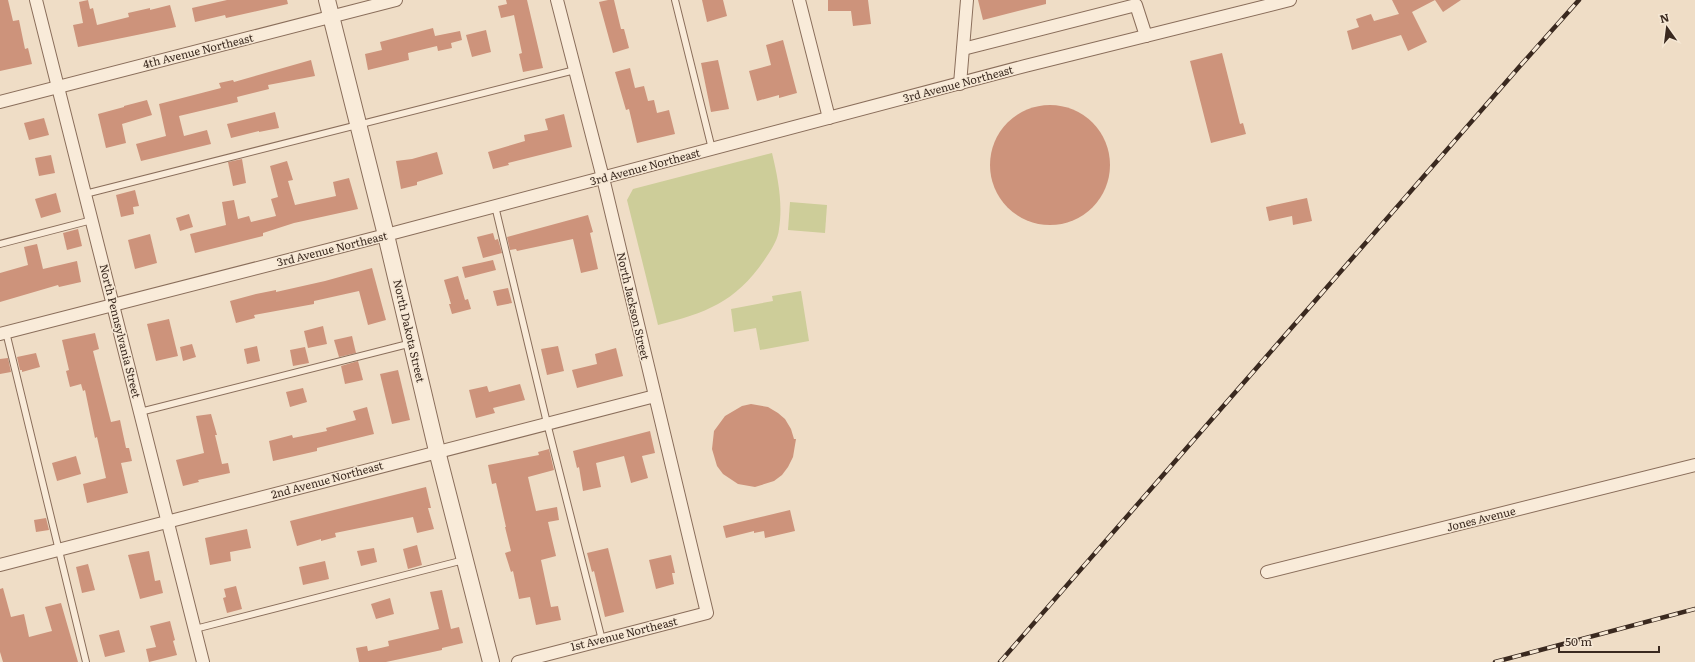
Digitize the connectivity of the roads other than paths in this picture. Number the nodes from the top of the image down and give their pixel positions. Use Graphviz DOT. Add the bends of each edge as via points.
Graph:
graph roads {
  1 [pos="36,0"];
  2 [pos="327,0"];
  3 [pos="396,0"];
  4 [pos="557,0"];
  5 [pos="675,0"];
  6 [pos="799,0"];
  7 [pos="967,0"];
  8 [pos="1290,0"];
  9 [pos="1275,2"];
  10 [pos="331,17"];
  11 [pos="1146,36"];
  12 [pos="963,49"];
  13 [pos="575,70"];
  14 [pos="960,84"];
  15 [pos="58,87"];
  16 [pos="0,102"];
  17 [pos="829,118"];
  18 [pos="358,125"];
  19 [pos="712,149"];
  20 [pos="603,178"];
  21 [pos="85,194"];
  22 [pos="495,206"];
  23 [pos="92,220"];
  24 [pos="386,235"];
  25 [pos="0,244"];
  26 [pos="113,305"];
  27 [pos="3,333"];
  28 [pos="412,343"];
  29 [pos="655,396"];
  30 [pos="140,412"];
  31 [pos="547,423"];
  32 [pos="437,451"];
  33 [pos="1695,465"];
  34 [pos="168,521"];
  35 [pos="59,550"];
  36 [pos="465,560"];
  37 [pos="0,565"];
  38 [pos="1267,572"];
  39 [pos="708,613"];
  40 [pos="195,629"];
  41 [pos="602,640"];
  42 [pos="86,662"];
  43 [pos="203,662"];
  44 [pos="491,662"];
  45 [pos="518,662"];
  1 -- 15 [label="street, North Pennsylvania Street"];
  2 -- 10 [label="street, North Dakota Street"];
  3 -- 10 [label="street, 4th Avenue Northeast"];
  4 -- 13 [label="street, North Jackson Street"];
  5 -- 19 [label="lane"];
  6 -- 17 [label="street"];
  7 -- 12 [label="street"];
  8 -- 9 [label="street, 3rd Avenue Northeast"];
  9 -- 11 [label="street, 3rd Avenue Northeast"];
  10 -- 15 [label="street, 4th Avenue Northeast"];
  10 -- 18 [label="street, North Dakota Street"];
  11 -- 12 [label="street" via="1136,5"];
  11 -- 14 [label="street, 3rd Avenue Northeast"];
  12 -- 14 [label="street"];
  13 -- 18 [label="lane"];
  13 -- 20 [label="street, North Jackson Street"];
  14 -- 17 [label="street, 3rd Avenue Northeast"];
  15 -- 16 [label="street, 4th Avenue Northeast"];
  15 -- 21 [label="street, North Pennsylvania Street"];
  17 -- 19 [label="street, 3rd Avenue Northeast"];
  18 -- 21 [label="lane"];
  18 -- 24 [label="street, North Dakota Street"];
  19 -- 20 [label="street, 3rd Avenue Northeast"];
  20 -- 22 [label="street, 3rd Avenue Northeast"];
  20 -- 29 [label="street, North Jackson Street"];
  21 -- 23 [label="street, North Pennsylvania Street"];
  22 -- 24 [label="street, 3rd Avenue Northeast"];
  22 -- 31 [label="lane"];
  23 -- 25 [label="lane"];
  23 -- 26 [label="street, North Pennsylvania Street"];
  24 -- 26 [label="street, 3rd Avenue Northeast"];
  24 -- 28 [label="street, North Dakota Street"];
  26 -- 27 [label="street, 3rd Avenue Northeast"];
  26 -- 30 [label="street, North Pennsylvania Street"];
  27 -- 35 [label="lane"];
  28 -- 30 [label="lane"];
  28 -- 32 [label="street, North Dakota Street"];
  29 -- 31 [label="street, 2nd Avenue Northeast"];
  29 -- 39 [label="street, North Jackson Street"];
  30 -- 34 [label="street, North Pennsylvania Street"];
  31 -- 32 [label="street, 2nd Avenue Northeast"];
  31 -- 41 [label="lane"];
  32 -- 34 [label="street, 2nd Avenue Northeast"];
  32 -- 36 [label="street, North Dakota Street"];
  33 -- 38 [label="street, Jones Avenue"];
  34 -- 35 [label="street, 2nd Avenue Northeast"];
  34 -- 40 [label="street, North Pennsylvania Street"];
  35 -- 37 [label="street, 2nd Avenue Northeast"];
  35 -- 42 [label="lane"];
  36 -- 40 [label="lane"];
  36 -- 44 [label="street, North Dakota Street"];
  39 -- 41 [label="street, 1st Avenue Northeast"];
  40 -- 43 [label="street, North Pennsylvania Street"];
  41 -- 45 [label="street, 1st Avenue Northeast"];
}
